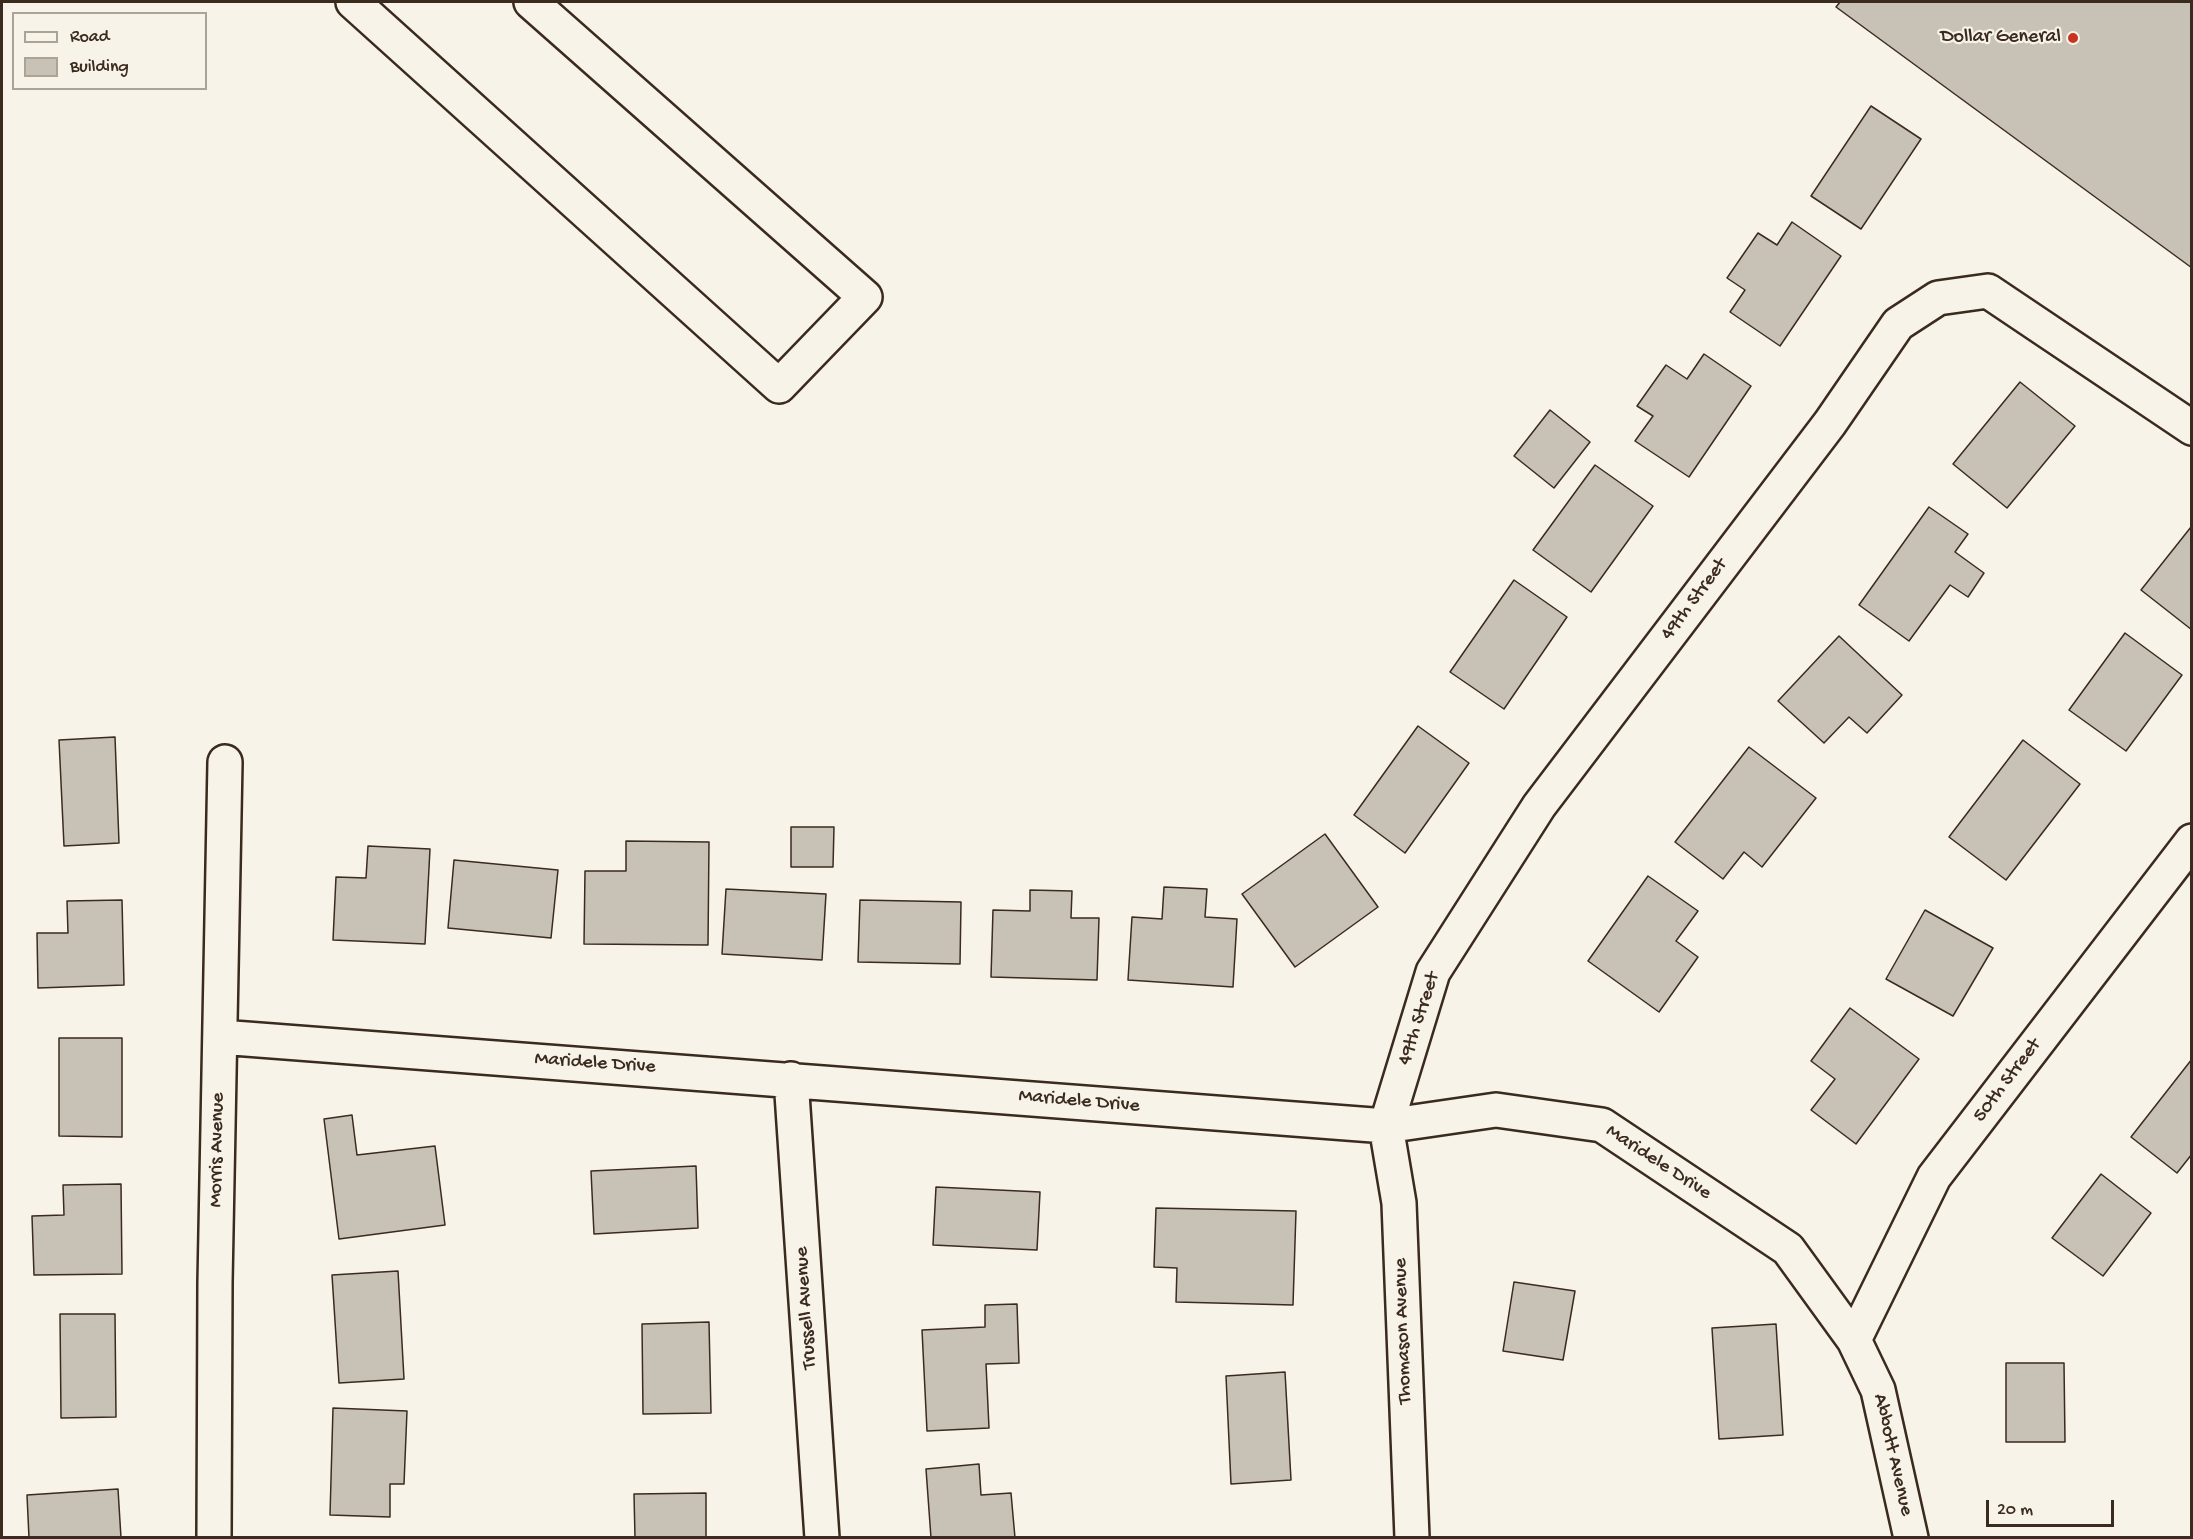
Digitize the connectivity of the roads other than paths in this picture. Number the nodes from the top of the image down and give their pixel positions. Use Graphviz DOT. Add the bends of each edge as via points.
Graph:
graph roads {
  1 [pos="353,2"];
  2 [pos="531,2"];
  3 [pos="2192,428"];
  4 [pos="225,762"];
  5 [pos="2192,841"];
  6 [pos="220,1036"];
  7 [pos="791,1079"];
  8 [pos="1386,1126"];
  9 [pos="1854,1340"];
  10 [pos="214,1538"];
  11 [pos="822,1538"];
  12 [pos="1412,1538"];
  13 [pos="1911,1538"];
  1 -- 2 [label="street" via="779,386 865,297"];
  3 -- 8 [label="street, 49th Street" via="1988,291 1938,298 1898,324 1830,423 1539,806 1433,972"];
  4 -- 6 [label="street, Morris Avenue"];
  5 -- 9 [label="street, 50th Street" via="1935,1177"];
  6 -- 7 [label="street, Maridele Drive"];
  6 -- 10 [label="street, Morris Avenue"];
  7 -- 8 [label="street, Maridele Drive"];
  7 -- 11 [label="street, Trussell Avenue"];
  8 -- 9 [label="street, Maridele Drive" via="1496,1110 1602,1125 1788,1249"];
  8 -- 12 [label="street, Thomason Avenue" via="1399,1203"];
  9 -- 13 [label="street, Abbott Avenue" via="1878,1390"];
}
